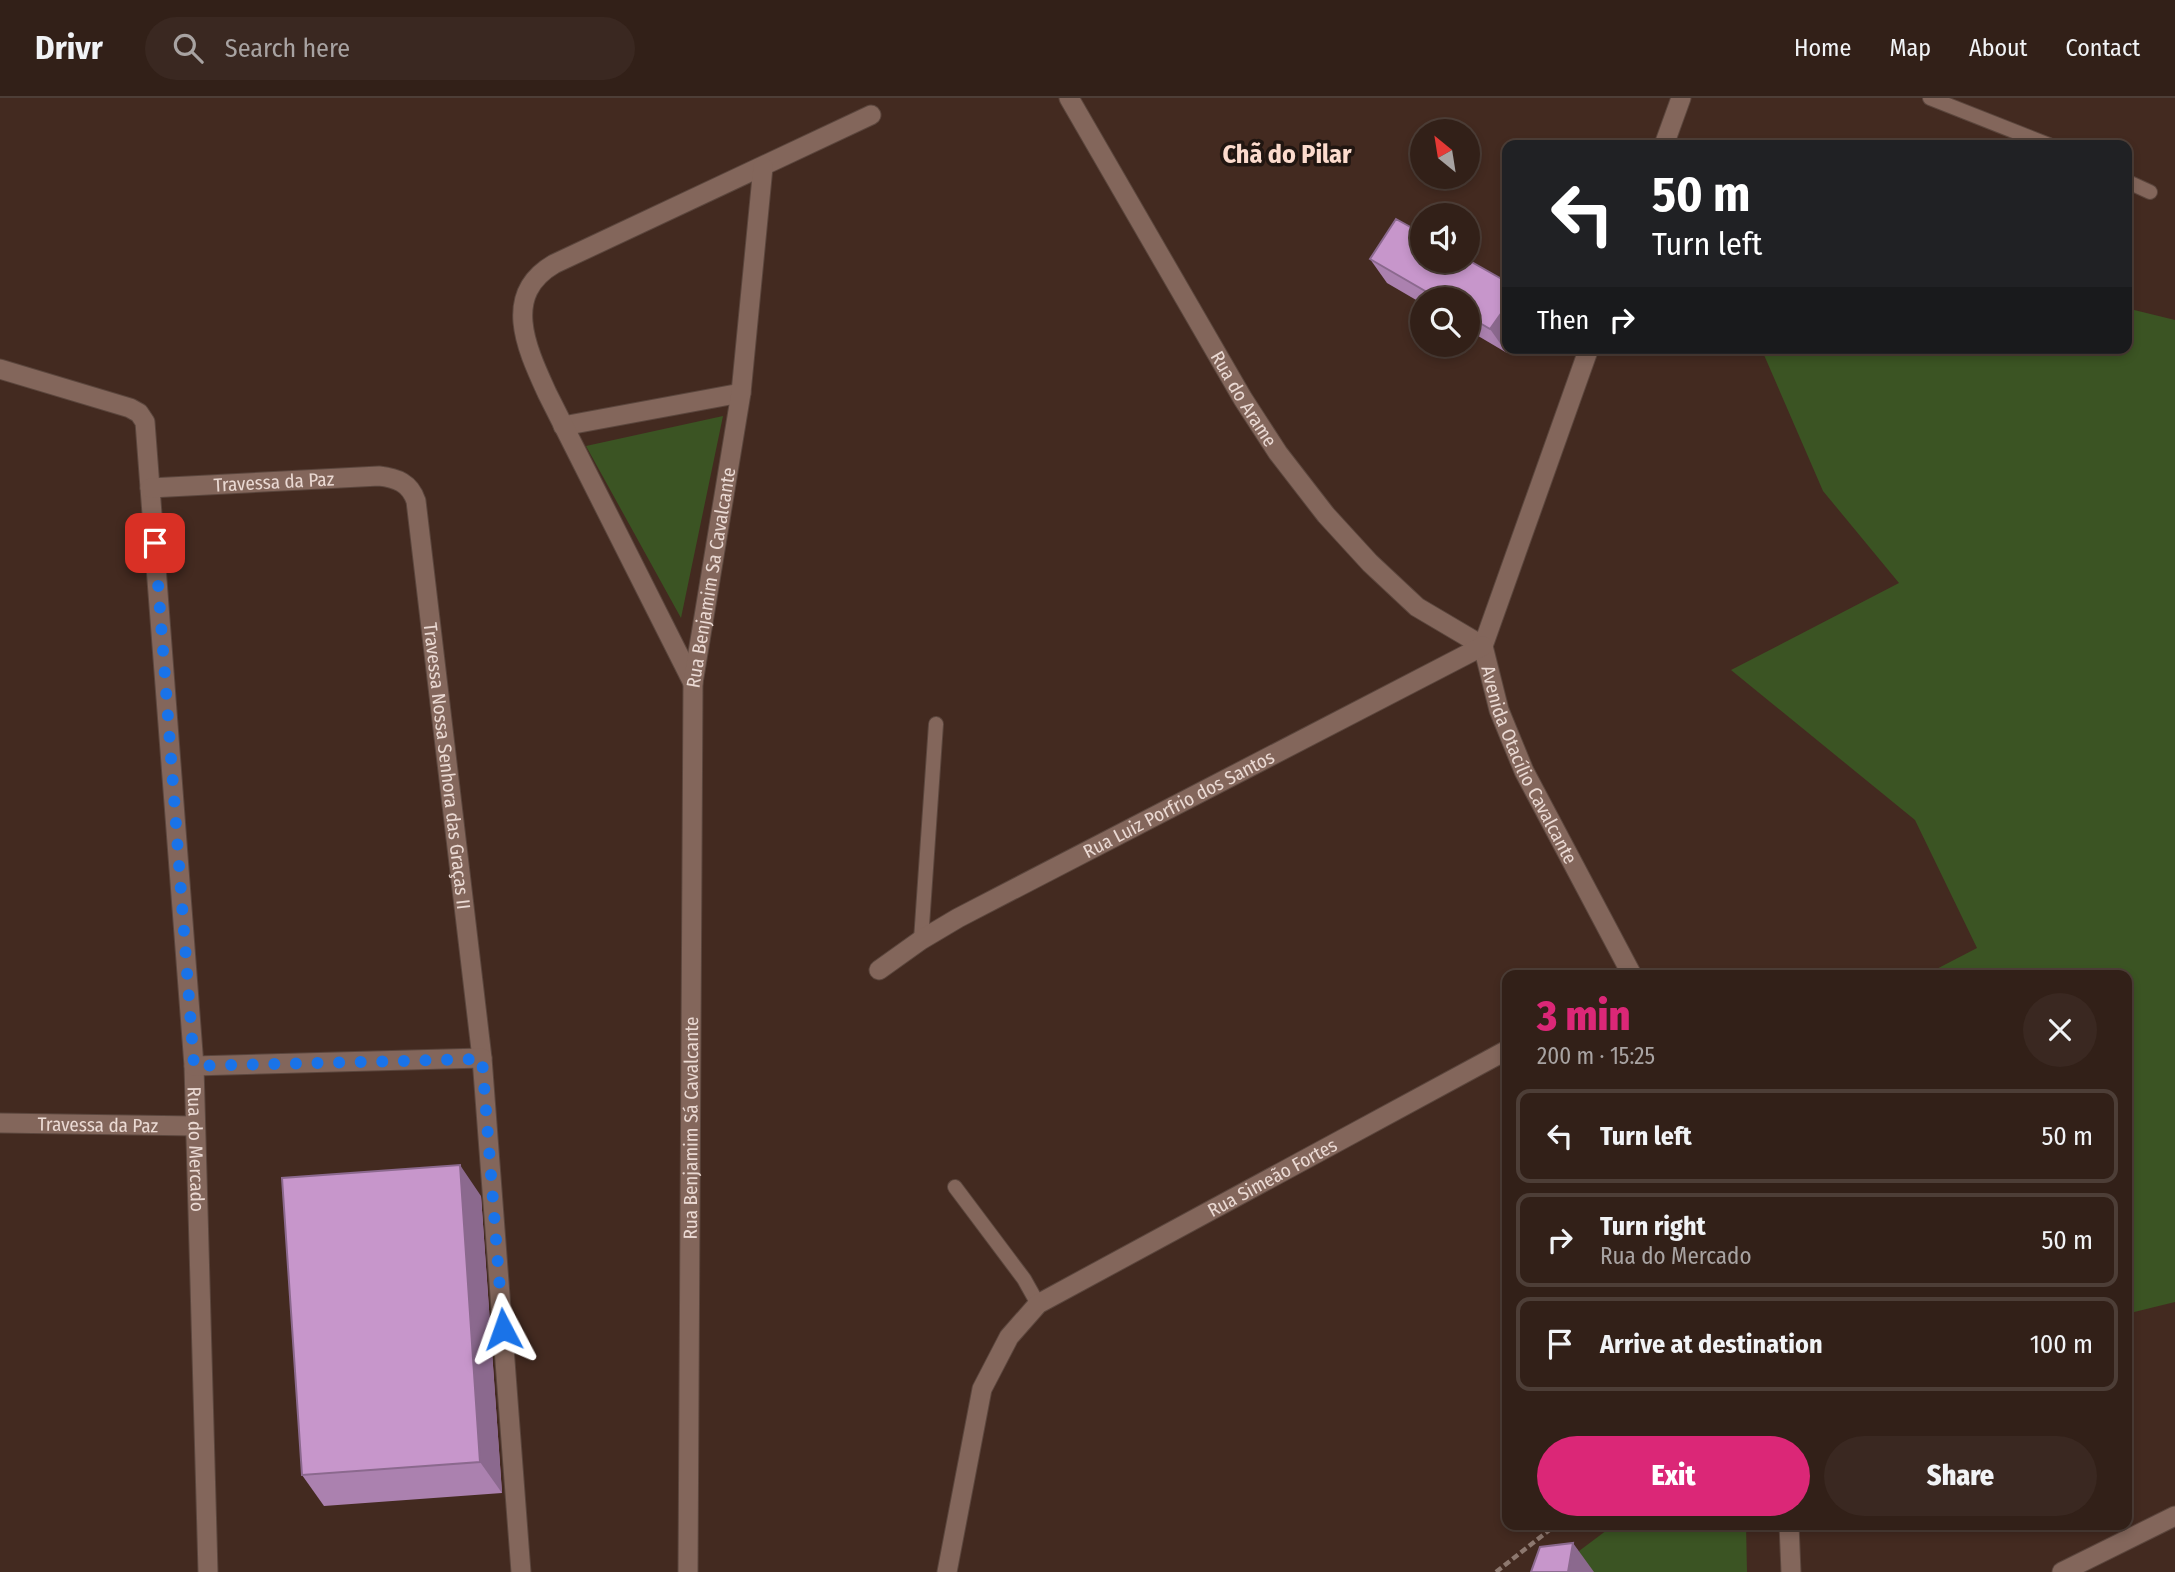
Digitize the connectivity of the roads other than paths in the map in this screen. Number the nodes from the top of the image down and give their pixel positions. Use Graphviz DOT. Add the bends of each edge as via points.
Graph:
graph roads {
  1 [pos="1069,98"];
  2 [pos="1681,98"];
  3 [pos="1930,98"];
  4 [pos="871,115"];
  5 [pos="1666,140"];
  6 [pos="2036,140"];
  7 [pos="763,167"];
  8 [pos="2132,184"];
  9 [pos="2150,192"];
  10 [pos="1587,354"];
  11 [pos="0,369"];
  12 [pos="741,393"];
  13 [pos="563,426"];
  14 [pos="399,480"];
  15 [pos="150,488"];
  16 [pos="1483,646"];
  17 [pos="693,682"];
  18 [pos="936,724"];
  19 [pos="921,940"];
  20 [pos="879,970"];
  21 [pos="1629,970"];
  22 [pos="1502,1053"];
  23 [pos="482,1059"];
  24 [pos="194,1066"];
  25 [pos="0,1123"];
  26 [pos="195,1126"];
  27 [pos="955,1187"];
  28 [pos="1038,1304"];
  29 [pos="2175,1516"];
  30 [pos="1789,1530"];
  31 [pos="208,1572"];
  32 [pos="521,1572"];
  33 [pos="688,1572"];
  34 [pos="947,1572"];
  35 [pos="1791,1572"];
  36 [pos="2062,1572"];
  1 -- 16 [label="street, Rua do Arame" via="1278,453 1370,563 1417,607"];
  2 -- 5 [label="street"];
  3 -- 6 [label="lane"];
  4 -- 7 [label="street"];
  7 -- 12 [label="street, Rua Benjamim Sa Cavalcante"];
  7 -- 13 [label="street, Rua Benjamim Sa Cavalcante" via="554,264 527,289 522,311 534,365"];
  8 -- 9 [label="lane"];
  10 -- 16 [label="street, Avenida Otacílio Cavalcante"];
  11 -- 15 [label="street, Rua do Mercado" via="139,413 146,427"];
  12 -- 13 [label="street"];
  12 -- 17 [label="street, Rua Benjamim Sa Cavalcante"];
  13 -- 17 [label="street, Rua Benjamim Sa Cavalcante"];
  14 -- 15 [label="street, Travessa da Paz" via="379,476"];
  14 -- 23 [label="street, Travessa Nossa Senhora das Graças II" via="410,487 416,501"];
  15 -- 24 [label="street, Rua do Mercado"];
  16 -- 19 [label="street, Rua Luiz Porfrio dos Santos"];
  16 -- 21 [label="street, Avenida Otacílio Cavalcante" via="1499,710 1524,771"];
  17 -- 33 [label="street, Rua Benjamim Sá Cavalcante"];
  18 -- 19 [label="lane"];
  19 -- 20 [label="street, Rua Luiz Porfrio dos Santos"];
  22 -- 28 [label="street, Rua Simeão Fortes"];
  23 -- 24 [label="street"];
  23 -- 32 [label="street, Travessa Nossa Senhora das Graças II"];
  24 -- 26 [label="street, Rua do Mercado"];
  25 -- 26 [label="street, Travessa da Paz"];
  26 -- 31 [label="street, Rua do Mercado"];
  27 -- 28 [label="lane"];
  28 -- 34 [label="street, Rua Simeão Fortes" via="1009,1337 982,1389"];
  29 -- 36 [label="street"];
  30 -- 35 [label="street"];
}
